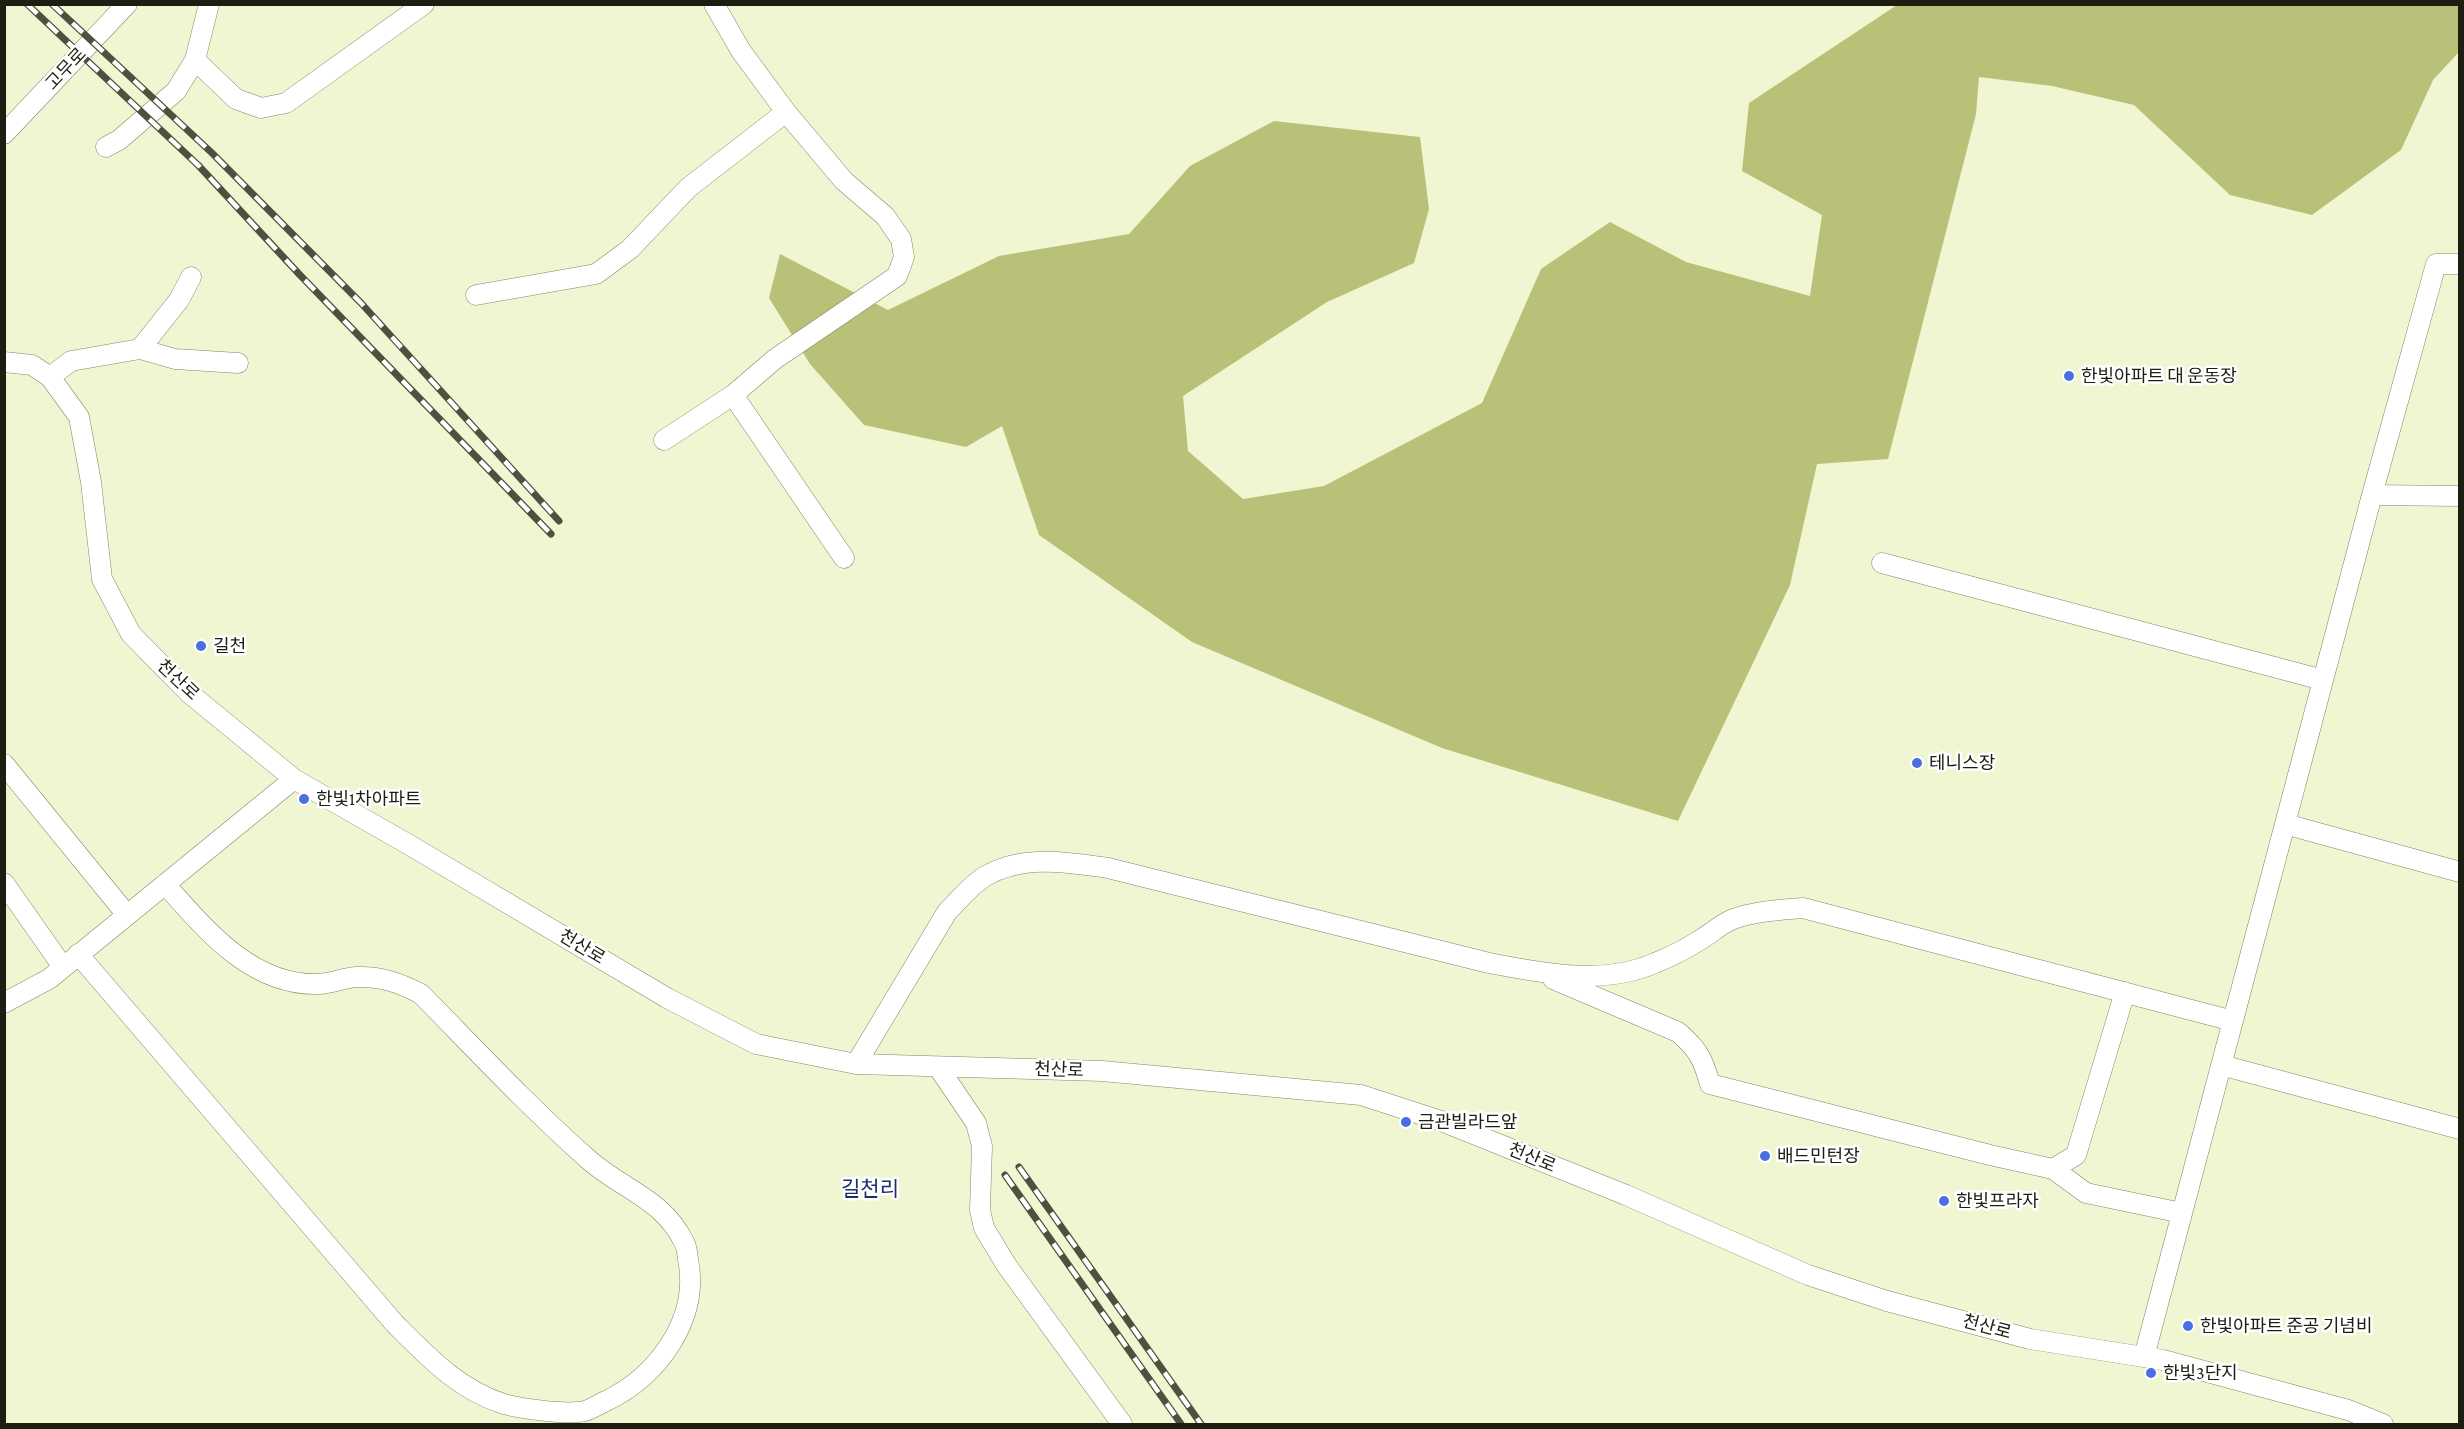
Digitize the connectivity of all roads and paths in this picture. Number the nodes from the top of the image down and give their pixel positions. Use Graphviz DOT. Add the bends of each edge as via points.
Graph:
graph roads {
  1 [pos="127,4"];
  2 [pos="209,4"];
  3 [pos="424,4"];
  4 [pos="714,4"];
  5 [pos="195,60"];
  6 [pos="786,112"];
  7 [pos="4,134"];
  8 [pos="106,147"];
  9 [pos="2460,264"];
  10 [pos="191,277"];
  11 [pos="476,295"];
  12 [pos="140,350"];
  13 [pos="4,362"];
  14 [pos="238,363"];
  15 [pos="50,377"];
  16 [pos="733,395"];
  17 [pos="664,440"];
  18 [pos="2372,495"];
  19 [pos="2460,496"];
  20 [pos="844,558"];
  21 [pos="1882,563"];
  22 [pos="2323,680"];
  23 [pos="4,764"];
  24 [pos="294,779"];
  25 [pos="2285,824"];
  26 [pos="2460,873"];
  27 [pos="4,883"];
  28 [pos="165,884"];
  29 [pos="127,915"];
  30 [pos="78,954"];
  31 [pos="63,967"];
  32 [pos="1537,972"];
  33 [pos="2125,992"];
  34 [pos="4,1003"];
  35 [pos="2233,1021"];
  36 [pos="856,1064"];
  37 [pos="2221,1065"];
  38 [pos="938,1067"];
  39 [pos="2460,1129"];
  40 [pos="2053,1169"];
  41 [pos="2182,1213"];
  42 [pos="2144,1357"];
  43 [pos="1122,1425"];
  44 [pos="2383,1425"];
  1 -- 7 [label="street, 고무로"];
  2 -- 5 [label="street"];
  3 -- 5 [label="street" via="286,103 261,108 236,99"];
  4 -- 6 [label="street" via="741,51"];
  5 -- 8 [label="street" via="176,91"];
  6 -- 11 [label="street" via="688,188 630,249 596,274"];
  6 -- 16 [label="street" via="844,181 885,216 902,239 904,257 897,276 776,359"];
  9 -- 18 [label="street" via="2436,264"];
  10 -- 12 [label="street" via="179,300"];
  12 -- 14 [label="street" via="175,359"];
  12 -- 15 [label="street" via="71,361"];
  13 -- 15 [label="street, 천산로" via="32,365"];
  15 -- 24 [label="street, 천산로" via="79,417 102,579 130,634 189,693"];
  16 -- 17 [label="street"];
  16 -- 20 [label="street"];
  18 -- 19 [label="street"];
  18 -- 22 [label="street"];
  21 -- 22 [label="street"];
  22 -- 25 [label="street"];
  23 -- 29 [label="street"];
  24 -- 28 [label="street"];
  24 -- 36 [label="street, 천산로" via="667,998 756,1044"];
  25 -- 26 [label="street"];
  25 -- 35 [label="street"];
  27 -- 31 [label="street"];
  28 -- 29 [label="street"];
  28 -- 30 [label="street" via="234,956 266,972 294,983 321,984 356,977 396,981 421,994 550,1125 592,1162 667,1215 686,1243 691,1271 689,1300 678,1332 662,1358 626,1392 585,1411 504,1404 471,1390 437,1366 395,1324"];
  29 -- 30 [label="street"];
  30 -- 31 [label="street"];
  31 -- 34 [label="street"];
  32 -- 33 [label="street" via="1614,974 1653,964 1731,920 1803,908"];
  32 -- 36 [label="street" via="1108,868 1031,862 985,876 947,912"];
  32 -- 40 [label="street" via="1678,1032 1704,1062 1710,1084"];
  33 -- 35 [label="street"];
  33 -- 40 [label="street" via="2076,1155"];
  35 -- 37 [label="street"];
  36 -- 38 [label="street, 천산로"];
  37 -- 39 [label="street"];
  37 -- 41 [label="street"];
  38 -- 42 [label="street, 천산로" via="1102,1071 1361,1095 1441,1121 1626,1195 1808,1275 1887,1301 2030,1339"];
  38 -- 43 [label="street" via="976,1123 982,1146 980,1210 984,1228"];
  40 -- 41 [label="street" via="2086,1193"];
  41 -- 42 [label="street"];
  42 -- 44 [label="street, 천산로" via="2348,1410"];
}
